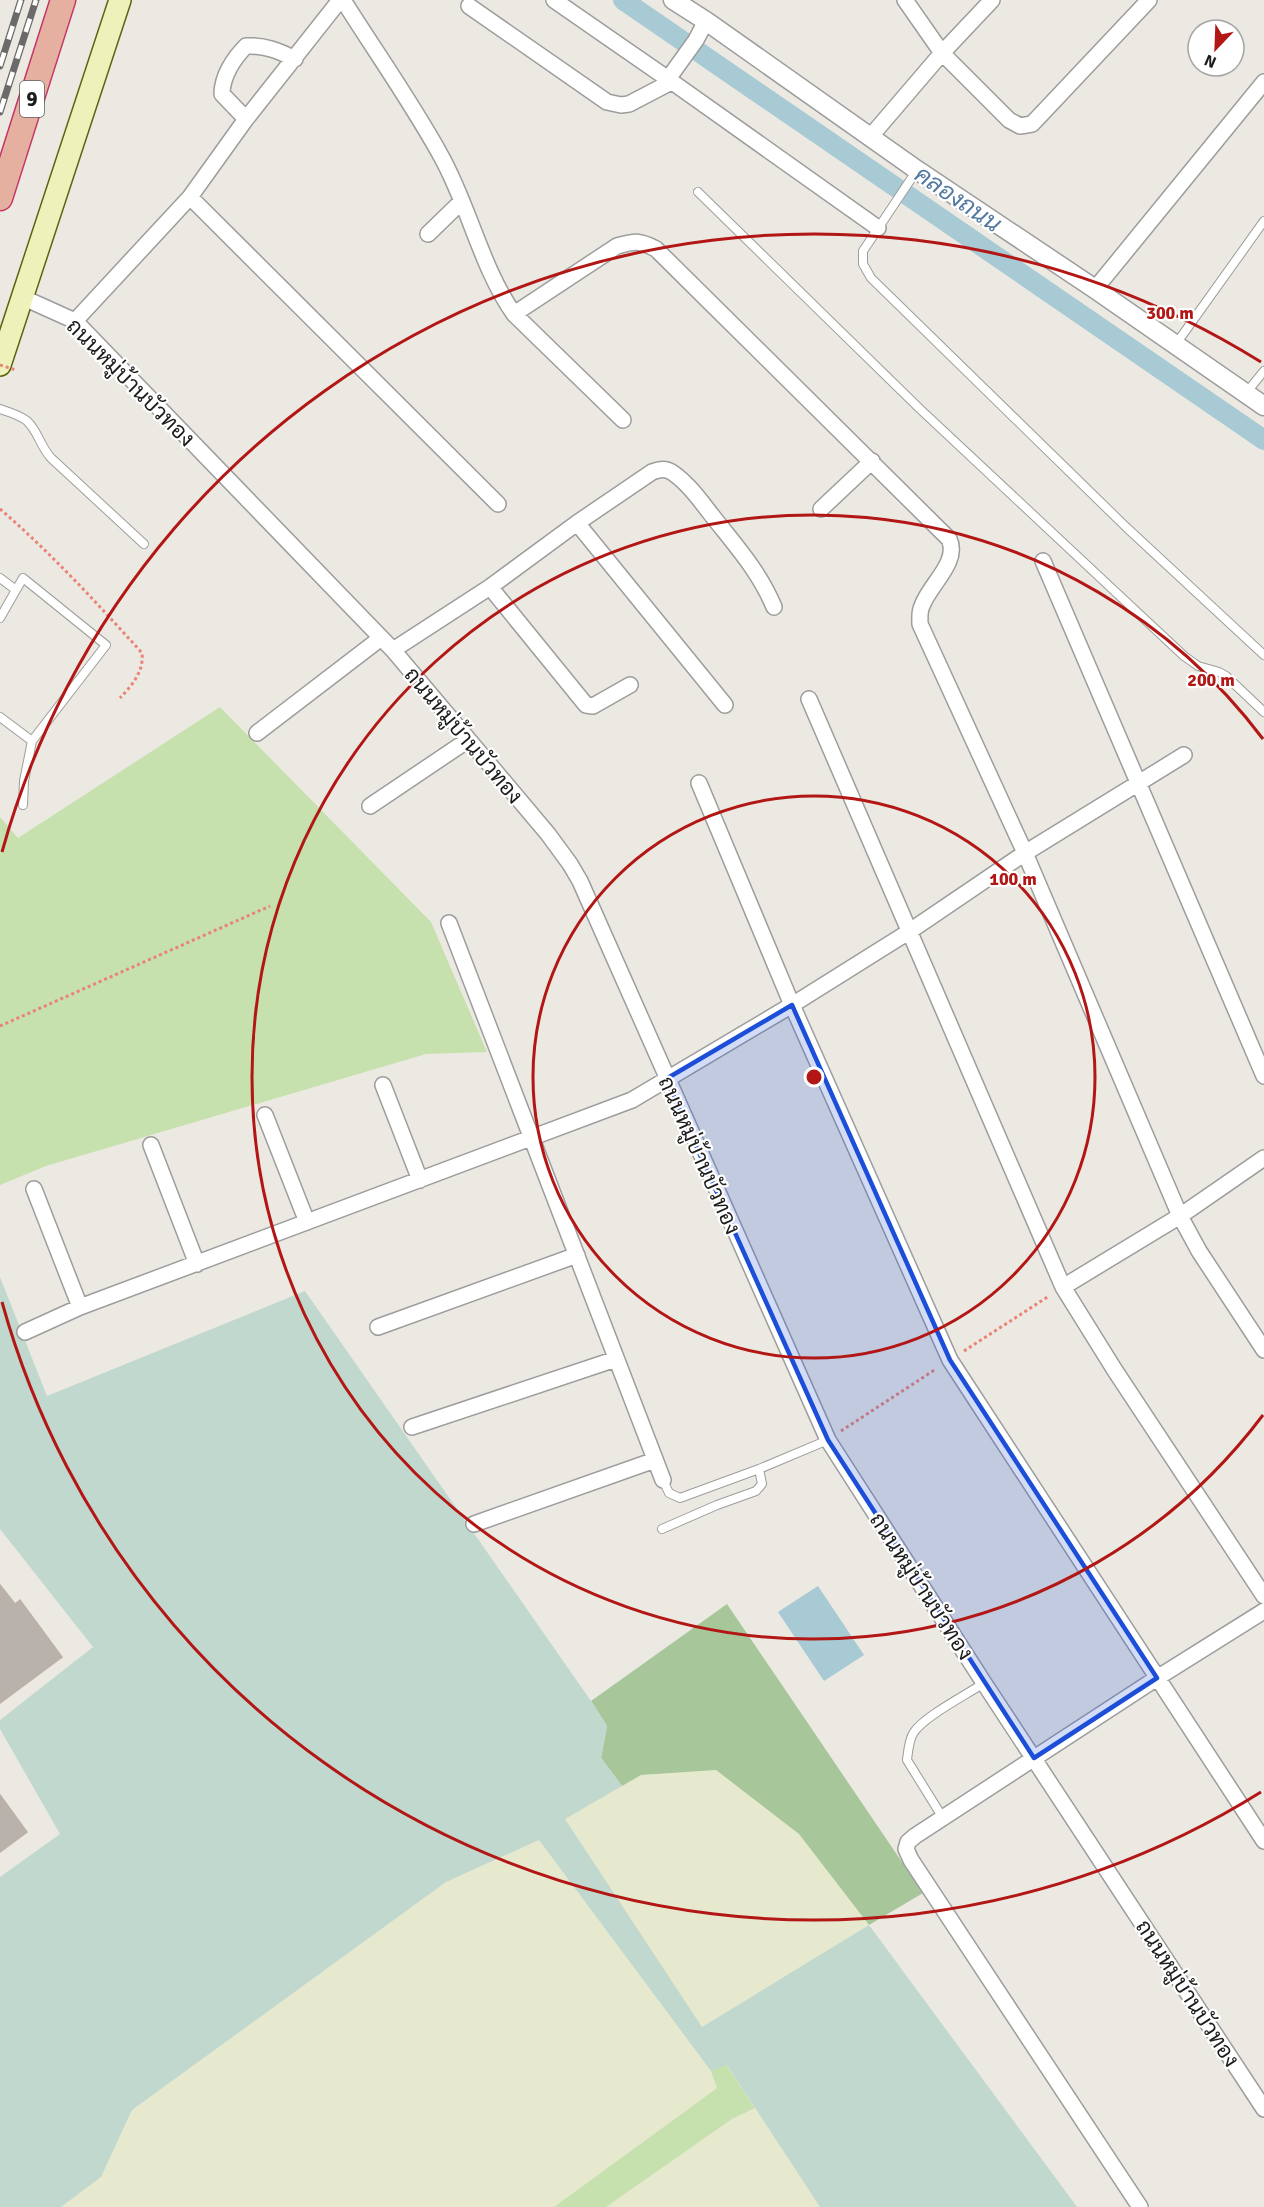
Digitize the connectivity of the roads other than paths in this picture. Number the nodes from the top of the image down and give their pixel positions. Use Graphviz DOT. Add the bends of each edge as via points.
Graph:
graph roads {
  1 [pos="63,0"];
  2 [pos="120,0"];
  3 [pos="341,0"];
  4 [pos="554,0"];
  5 [pos="905,0"];
  6 [pos="992,0"];
  7 [pos="1149,0"];
  8 [pos="678,1"];
  9 [pos="469,6"];
  10 [pos="706,21"];
  11 [pos="942,53"];
  12 [pos="295,58"];
  13 [pos="670,80"];
  14 [pos="1264,82"];
  15 [pos="246,119"];
  16 [pos="871,136"];
  17 [pos="917,170"];
  18 [pos="698,192"];
  19 [pos="190,197"];
  20 [pos="0,198"];
  21 [pos="462,201"];
  22 [pos="1264,221"];
  23 [pos="878,228"];
  24 [pos="428,234"];
  25 [pos="1095,289"];
  26 [pos="24,298"];
  27 [pos="514,314"];
  28 [pos="75,321"];
  29 [pos="1176,344"];
  30 [pos="5,367"];
  31 [pos="1264,371"];
  32 [pos="1246,393"];
  33 [pos="1264,406"];
  34 [pos="0,409"];
  35 [pos="623,420"];
  36 [pos="872,461"];
  37 [pos="498,504"];
  38 [pos="820,509"];
  39 [pos="577,523"];
  40 [pos="144,544"];
  41 [pos="1043,561"];
  42 [pos="0,578"];
  43 [pos="490,587"];
  44 [pos="16,590"];
  45 [pos="774,607"];
  46 [pos="0,618"];
  47 [pos="381,638"];
  48 [pos="393,650"];
  49 [pos="1264,655"];
  50 [pos="630,685"];
  51 [pos="809,699"];
  52 [pos="725,705"];
  53 [pos="1264,712"];
  54 [pos="0,717"];
  55 [pos="257,733"];
  56 [pos="468,740"];
  57 [pos="32,741"];
  58 [pos="1184,755"];
  59 [pos="699,783"];
  60 [pos="1139,784"];
  61 [pos="23,805"];
  62 [pos="370,806"];
  63 [pos="1025,853"];
  64 [pos="449,923"];
  65 [pos="910,931"];
  66 [pos="792,1005"];
  67 [pos="1264,1076"];
  68 [pos="666,1079"];
  69 [pos="383,1085"];
  70 [pos="265,1115"];
  71 [pos="532,1138"];
  72 [pos="151,1145"];
  73 [pos="1264,1158"];
  74 [pos="420,1180"];
  75 [pos="34,1189"];
  76 [pos="1180,1216"];
  77 [pos="307,1222"];
  78 [pos="577,1255"];
  79 [pos="197,1263"];
  80 [pos="1064,1287"];
  81 [pos="80,1307"];
  82 [pos="378,1327"];
  83 [pos="25,1332"];
  84 [pos="1264,1350"];
  85 [pos="616,1359"];
  86 [pos="411,1427"];
  87 [pos="828,1440"];
  88 [pos="655,1460"];
  89 [pos="759,1469"];
  90 [pos="663,1480"];
  91 [pos="474,1524"];
  92 [pos="662,1529"];
  93 [pos="1264,1596"];
  94 [pos="1264,1611"];
  95 [pos="1157,1678"];
  96 [pos="984,1683"];
  97 [pos="1034,1758"];
  98 [pos="943,1818"];
  99 [pos="1264,1841"];
  100 [pos="1264,2109"];
  101 [pos="1140,2207"];
  1 -- 20 [label="highway, 9"];
  2 -- 26 [label="main road"];
  3 -- 12 [label="street"];
  3 -- 21 [label="street" via="441,156"];
  4 -- 13 [label="street"];
  5 -- 11 [label="street"];
  6 -- 11 [label="street"];
  7 -- 11 [label="street" via="1032,124 1020,126 1009,120"];
  8 -- 10 [label="street"];
  9 -- 13 [label="street" via="608,102 629,104"];
  10 -- 13 [label="street"];
  10 -- 16 [label="street"];
  11 -- 16 [label="street"];
  12 -- 15 [label="street"];
  12 -- 15 [label="street" via="257,45 246,46 236,57 222,85 222,94"];
  13 -- 23 [label="street"];
  14 -- 25 [label="street"];
  15 -- 19 [label="street"];
  16 -- 17 [label="street"];
  17 -- 23 [label="lane"];
  17 -- 25 [label="street"];
  18 -- 53 [label="lane" via="920,409 1184,656 1198,666 1226,676"];
  19 -- 28 [label="street"];
  19 -- 37 [label="street"];
  21 -- 24 [label="street"];
  21 -- 27 [label="street" via="501,295"];
  22 -- 29 [label="lane"];
  23 -- 49 [label="lane" via="863,251 863,264 871,278 1126,527"];
  25 -- 29 [label="street"];
  26 -- 28 [label="street, ถนนหมู่บ้านบัวทอง"];
  26 -- 30 [label="main road"];
  27 -- 35 [label="street"];
  27 -- 36 [label="street" via="617,246 643,242 656,249"];
  28 -- 47 [label="street, ถนนหมู่บ้านบัวทอง"];
  29 -- 32 [label="street"];
  31 -- 32 [label="lane"];
  32 -- 33 [label="street"];
  34 -- 40 [label="lane" via="25,420 42,449"];
  36 -- 38 [label="street"];
  36 -- 63 [label="street" via="952,545 949,561 922,605 920,624"];
  39 -- 43 [label="street"];
  39 -- 45 [label="street" via="652,472 662,468 673,472 755,569"];
  39 -- 52 [label="street"];
  41 -- 60 [label="street"];
  42 -- 44 [label="lane"];
  43 -- 48 [label="street"];
  43 -- 50 [label="street" via="586,705 593,706"];
  44 -- 46 [label="lane"];
  44 -- 57 [label="lane" via="23,578 106,645"];
  47 -- 48 [label="street, ถนนหมู่บ้านบัวทอง"];
  47 -- 55 [label="street"];
  48 -- 56 [label="street, ถนนหมู่บ้านบัวทอง"];
  51 -- 65 [label="street"];
  54 -- 57 [label="lane"];
  56 -- 62 [label="street"];
  56 -- 68 [label="street, ถนนหมู่บ้านบัวทอง" via="549,834 580,881"];
  57 -- 61 [label="lane"];
  58 -- 60 [label="street"];
  59 -- 66 [label="street"];
  60 -- 63 [label="street"];
  60 -- 67 [label="street"];
  63 -- 65 [label="street"];
  63 -- 76 [label="street"];
  64 -- 71 [label="street"];
  65 -- 66 [label="street"];
  65 -- 80 [label="street"];
  66 -- 68 [label="street"];
  66 -- 95 [label="street" via="950,1360"];
  68 -- 71 [label="street" via="632,1100"];
  68 -- 87 [label="street, ถนนหมู่บ้านบัวทอง"];
  69 -- 74 [label="street"];
  70 -- 77 [label="street"];
  71 -- 74 [label="street"];
  71 -- 78 [label="street"];
  72 -- 79 [label="street"];
  73 -- 76 [label="street"];
  74 -- 77 [label="street"];
  75 -- 81 [label="street"];
  76 -- 80 [label="street"];
  76 -- 84 [label="street"];
  77 -- 79 [label="street"];
  78 -- 82 [label="street"];
  78 -- 85 [label="street"];
  79 -- 81 [label="street"];
  80 -- 93 [label="street"];
  81 -- 83 [label="street"];
  85 -- 86 [label="street"];
  85 -- 88 [label="street"];
  87 -- 89 [label="lane"];
  87 -- 96 [label="street, ถนนหมู่บ้านบัวทอง"];
  88 -- 90 [label="street"];
  88 -- 91 [label="street"];
  89 -- 90 [label="lane" via="680,1498 669,1493"];
  89 -- 92 [label="lane" via="762,1484 756,1491"];
  94 -- 95 [label="street"];
  95 -- 97 [label="street"];
  95 -- 99 [label="street"];
  96 -- 97 [label="street, ถนนหมู่บ้านบัวทอง"];
  96 -- 98 [label="lane" via="925,1722 911,1739 907,1760"];
  97 -- 98 [label="street"];
  97 -- 100 [label="street, ถนนหมู่บ้านบัวทอง"];
  98 -- 101 [label="street" via="908,1842 906,1849 911,1860"];
}
